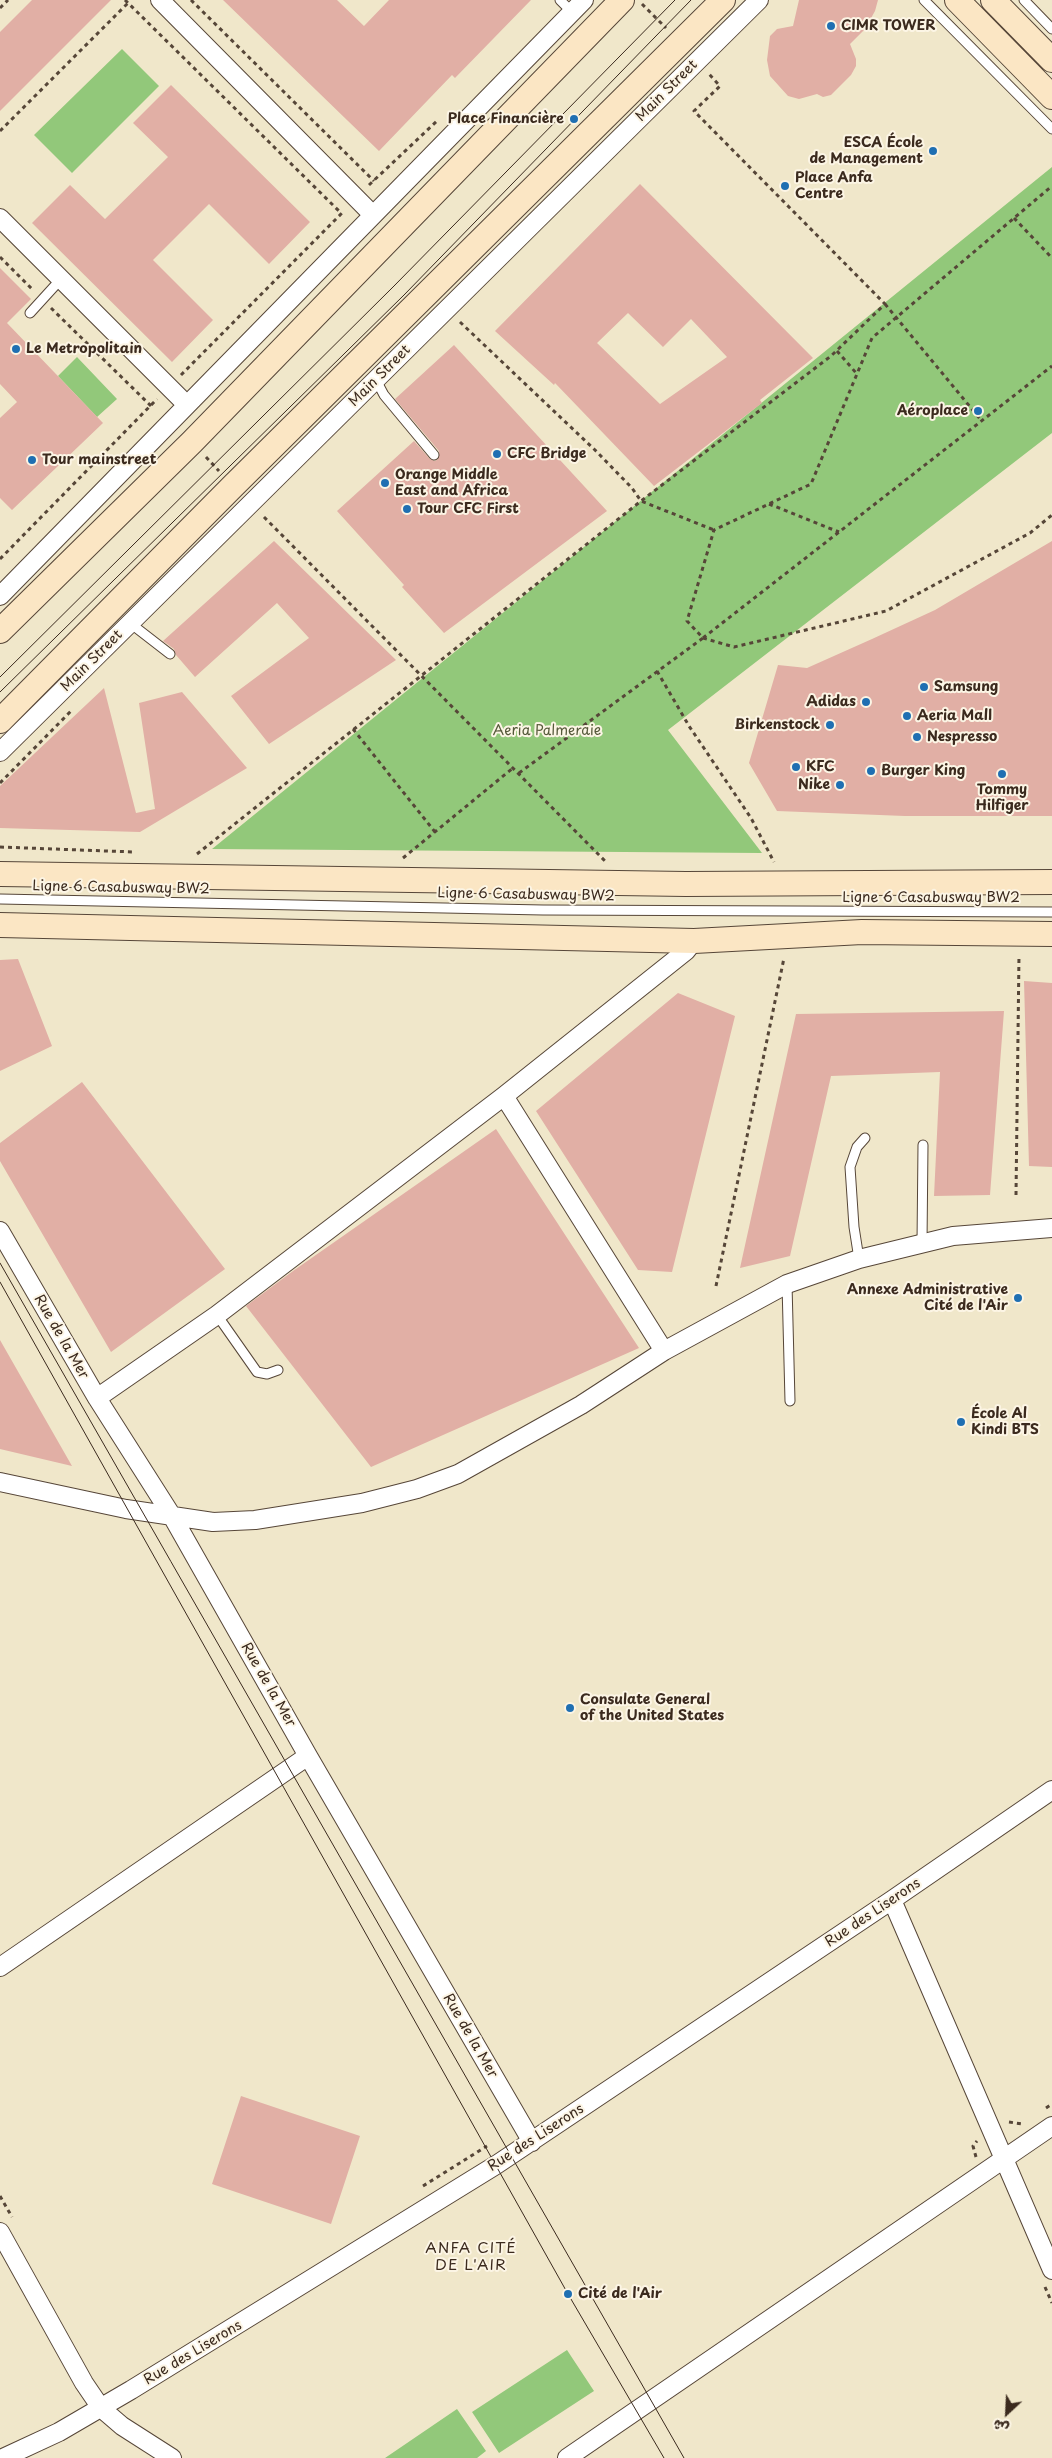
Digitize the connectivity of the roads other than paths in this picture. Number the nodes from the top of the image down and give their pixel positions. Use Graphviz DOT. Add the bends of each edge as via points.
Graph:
graph roads {
  1 [pos="160,0"];
  2 [pos="622,0"];
  3 [pos="723,0"];
  4 [pos="759,0"];
  5 [pos="924,0"];
  6 [pos="957,0"];
  7 [pos="993,0"];
  8 [pos="1024,0"];
  9 [pos="572,4"];
  10 [pos="1052,28"];
  11 [pos="1052,60"];
  12 [pos="1052,97"];
  13 [pos="1052,129"];
  14 [pos="373,214"];
  15 [pos="0,218"];
  16 [pos="61,279"];
  17 [pos="30,313"];
  18 [pos="376,380"];
  19 [pos="187,405"];
  20 [pos="434,455"];
  21 [pos="0,596"];
  22 [pos="130,624"];
  23 [pos="0,631"];
  24 [pos="170,654"];
  25 [pos="0,721"];
  26 [pos="0,752"];
  27 [pos="0,874"];
  28 [pos="1052,882"];
  29 [pos="0,899"];
  30 [pos="1052,912"];
  31 [pos="0,925"];
  32 [pos="1052,934"];
  33 [pos="694,941"];
  34 [pos="504,1096"];
  35 [pos="865,1138"];
  36 [pos="923,1145"];
  37 [pos="1052,1228"];
  38 [pos="0,1231"];
  39 [pos="922,1242"];
  40 [pos="859,1259"];
  41 [pos="788,1284"];
  42 [pos="217,1315"];
  43 [pos="664,1350"];
  44 [pos="278,1370"];
  45 [pos="97,1398"];
  46 [pos="790,1401"];
  47 [pos="0,1482"];
  48 [pos="172,1516"];
  49 [pos="308,1756"];
  50 [pos="1052,1790"];
  51 [pos="892,1900"];
  52 [pos="0,1967"];
  53 [pos="1052,2126"];
  54 [pos="532,2142"];
  55 [pos="1003,2160"];
  56 [pos="7,2227"];
  57 [pos="1048,2277"];
  58 [pos="101,2408"];
  59 [pos="3,2458"];
  60 [pos="172,2458"];
  61 [pos="566,2458"];
  1 -- 14 [label="street"];
  2 -- 23 [label="main road" via="192,442"];
  3 -- 25 [label="main road, Main Street"];
  4 -- 18 [label="street, Main Street"];
  5 -- 13 [label="lane"];
  6 -- 12 [label="main road"];
  7 -- 11 [label="main road"];
  8 -- 10 [label="lane"];
  9 -- 14 [label="street"];
  14 -- 19 [label="street"];
  15 -- 16 [label="street"];
  16 -- 17 [label="lane"];
  16 -- 19 [label="street"];
  18 -- 20 [label="lane" via="384,395"];
  18 -- 22 [label="street, Main Street"];
  19 -- 21 [label="street"];
  22 -- 24 [label="lane"];
  22 -- 26 [label="street, Main Street"];
  27 -- 28 [label="main road" via="627,883"];
  29 -- 30 [label="lane, Ligne 6 Casabusway BW2" via="543,910"];
  31 -- 33 [label="main road"];
  32 -- 33 [label="main road" via="862,932"];
  33 -- 34 [label="street" via="686,951"];
  34 -- 42 [label="street"];
  34 -- 43 [label="street"];
  35 -- 40 [label="lane" via="857,1147 850,1168"];
  36 -- 39 [label="lane"];
  37 -- 39 [label="street" via="953,1236"];
  38 -- 45 [label="street, Rue de la Mer"];
  39 -- 40 [label="street"];
  40 -- 41 [label="street"];
  41 -- 43 [label="street"];
  41 -- 46 [label="lane"];
  42 -- 44 [label="lane" via="253,1369 266,1374"];
  42 -- 45 [label="street"];
  43 -- 48 [label="street" via="526,1438 458,1474 417,1489 318,1512 255,1520 213,1522"];
  45 -- 48 [label="street, Rue de la Mer"];
  47 -- 48 [label="street"];
  48 -- 49 [label="street, Rue de la Mer"];
  49 -- 52 [label="street"];
  49 -- 54 [label="street, Rue de la Mer"];
  50 -- 51 [label="street, Rue des Liserons"];
  51 -- 54 [label="street, Rue des Liserons"];
  51 -- 55 [label="street"];
  53 -- 55 [label="street"];
  54 -- 58 [label="street, Rue des Liserons" via="284,2298"];
  55 -- 57 [label="street"];
  55 -- 61 [label="street"];
  56 -- 58 [label="street" via="84,2383"];
  58 -- 59 [label="street, Rue des Liserons"];
  58 -- 60 [label="street" via="122,2426"];
}
